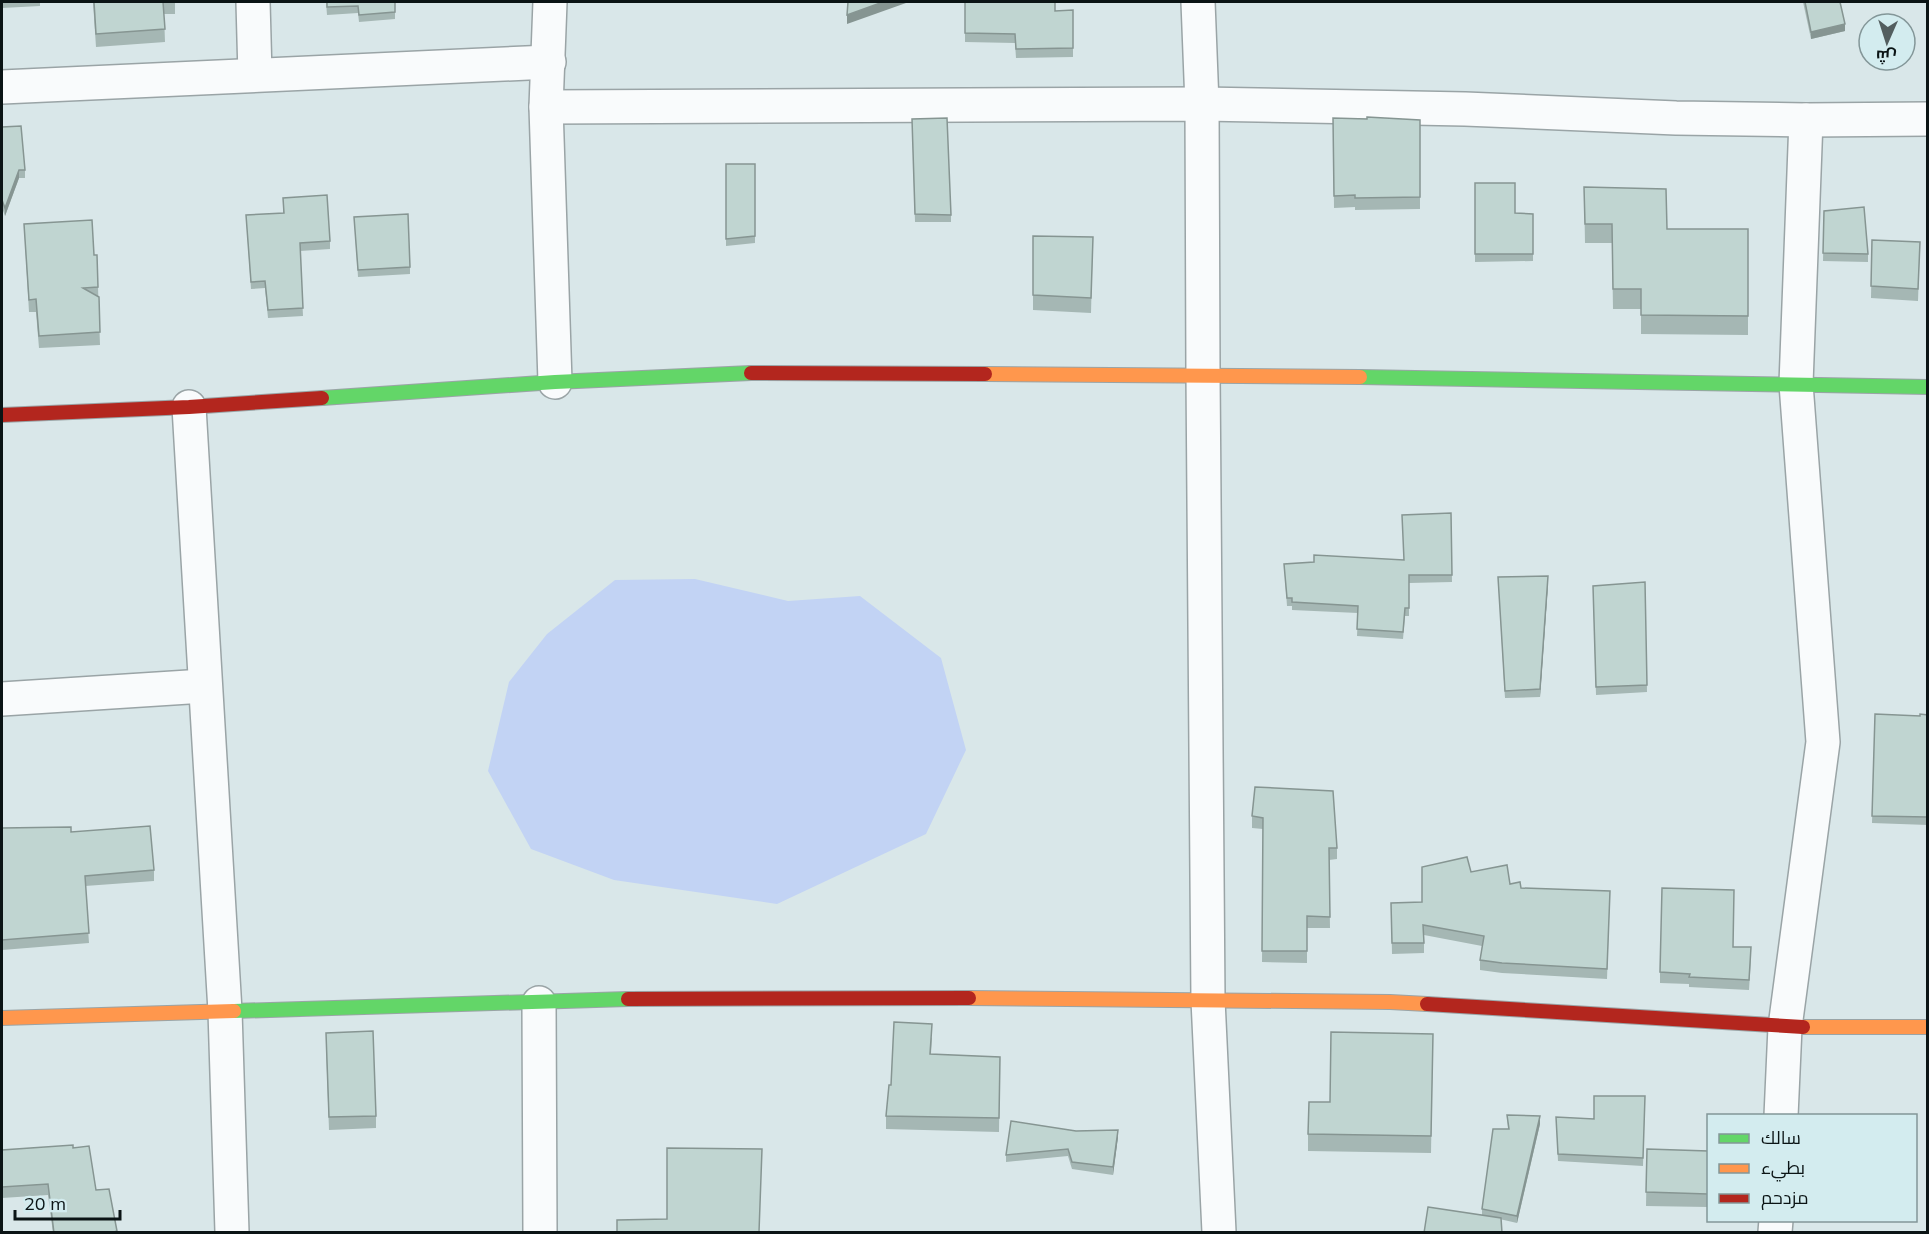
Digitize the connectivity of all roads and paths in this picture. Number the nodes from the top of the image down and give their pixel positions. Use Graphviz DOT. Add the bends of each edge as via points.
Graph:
graph roads {
  1 [pos="253,2"];
  2 [pos="550,2"];
  3 [pos="1198,2"];
  4 [pos="549,62"];
  5 [pos="255,75"];
  6 [pos="2,87"];
  7 [pos="1202,104"];
  8 [pos="546,107"];
  9 [pos="1928,119"];
  10 [pos="1806,120"];
  11 [pos="1203,374"];
  12 [pos="555,382"];
  13 [pos="1796,384"];
  14 [pos="1928,387"];
  15 [pos="189,407"];
  16 [pos="2,415"];
  17 [pos="204,686"];
  18 [pos="2,699"];
  19 [pos="1208,1000"];
  20 [pos="539,1003"];
  21 [pos="225,1011"];
  22 [pos="2,1018"];
  23 [pos="1785,1027"];
  24 [pos="1928,1027"];
  25 [pos="1780,1114"];
  26 [pos="232,1233"];
  27 [pos="540,1233"];
  28 [pos="1219,1233"];
  1 -- 5 [label="street"];
  2 -- 4 [label="street"];
  3 -- 7 [label="street"];
  4 -- 5 [label="street"];
  4 -- 8 [label="street"];
  5 -- 6 [label="street"];
  7 -- 8 [label="street"];
  7 -- 10 [label="street"];
  7 -- 11 [label="street"];
  8 -- 12 [label="street"];
  9 -- 10 [label="street"];
  10 -- 13 [label="street"];
  11 -- 12 [label="street" via="746,373"];
  11 -- 13 [label="street"];
  11 -- 19 [label="street"];
  12 -- 15 [label="street"];
  13 -- 14 [label="street"];
  13 -- 23 [label="street" via="1822,742"];
  15 -- 16 [label="street"];
  15 -- 17 [label="street"];
  17 -- 18 [label="street"];
  17 -- 21 [label="street"];
  19 -- 20 [label="street" via="675,998"];
  19 -- 23 [label="street" via="1390,1002"];
  19 -- 28 [label="street"];
  20 -- 21 [label="street"];
  20 -- 27 [label="street"];
  21 -- 22 [label="street"];
  21 -- 26 [label="street"];
  23 -- 24 [label="street"];
  23 -- 25 [label="street"];
}
